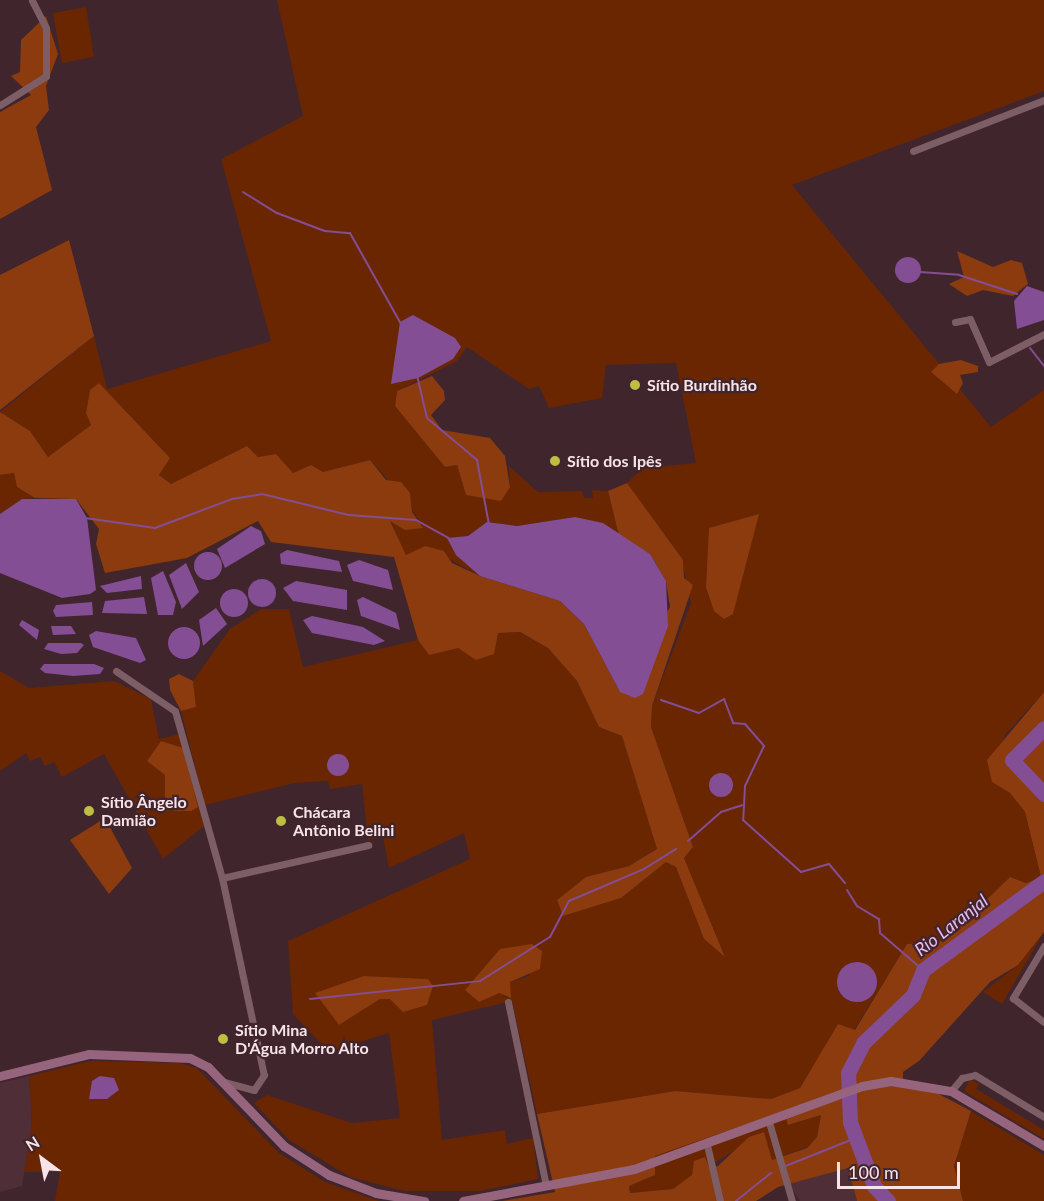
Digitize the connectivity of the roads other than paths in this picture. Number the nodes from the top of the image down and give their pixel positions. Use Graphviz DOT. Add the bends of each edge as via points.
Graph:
graph roads {
  1 [pos="32,0"];
  2 [pos="1044,100"];
  3 [pos="0,105"];
  4 [pos="913,151"];
  5 [pos="955,322"];
  6 [pos="1044,334"];
  7 [pos="116,671"];
  8 [pos="368,845"];
  9 [pos="222,878"];
  10 [pos="1044,946"];
  11 [pos="508,1002"];
  12 [pos="1044,1022"];
  13 [pos="0,1076"];
  14 [pos="222,1082"];
  15 [pos="951,1091"];
  16 [pos="1044,1117"];
  17 [pos="769,1122"];
  18 [pos="707,1145"];
  19 [pos="1044,1146"];
  20 [pos="546,1186"];
  21 [pos="424,1201"];
  22 [pos="463,1201"];
  23 [pos="720,1201"];
  24 [pos="792,1201"];
  1 -- 3 [label="street" via="46,28 46,76"];
  2 -- 4 [label="street"];
  5 -- 6 [label="street" via="970,319 983,358 989,362"];
  7 -- 9 [label="street" via="175,711"];
  8 -- 9 [label="street"];
  9 -- 14 [label="street" via="264,1075 254,1090"];
  10 -- 12 [label="street" via="1013,1002"];
  11 -- 20 [label="street"];
  13 -- 14 [label="main road" via="71,1057 115,1053 190,1058"];
  14 -- 21 [label="main road" via="271,1134 329,1175 376,1193"];
  15 -- 16 [label="street" via="962,1078 975,1075"];
  15 -- 17 [label="main road" via="902,1081 862,1086"];
  15 -- 19 [label="main road"];
  17 -- 18 [label="main road"];
  17 -- 24 [label="street"];
  18 -- 20 [label="main road" via="611,1175"];
  18 -- 23 [label="street"];
  20 -- 22 [label="main road"];
}
